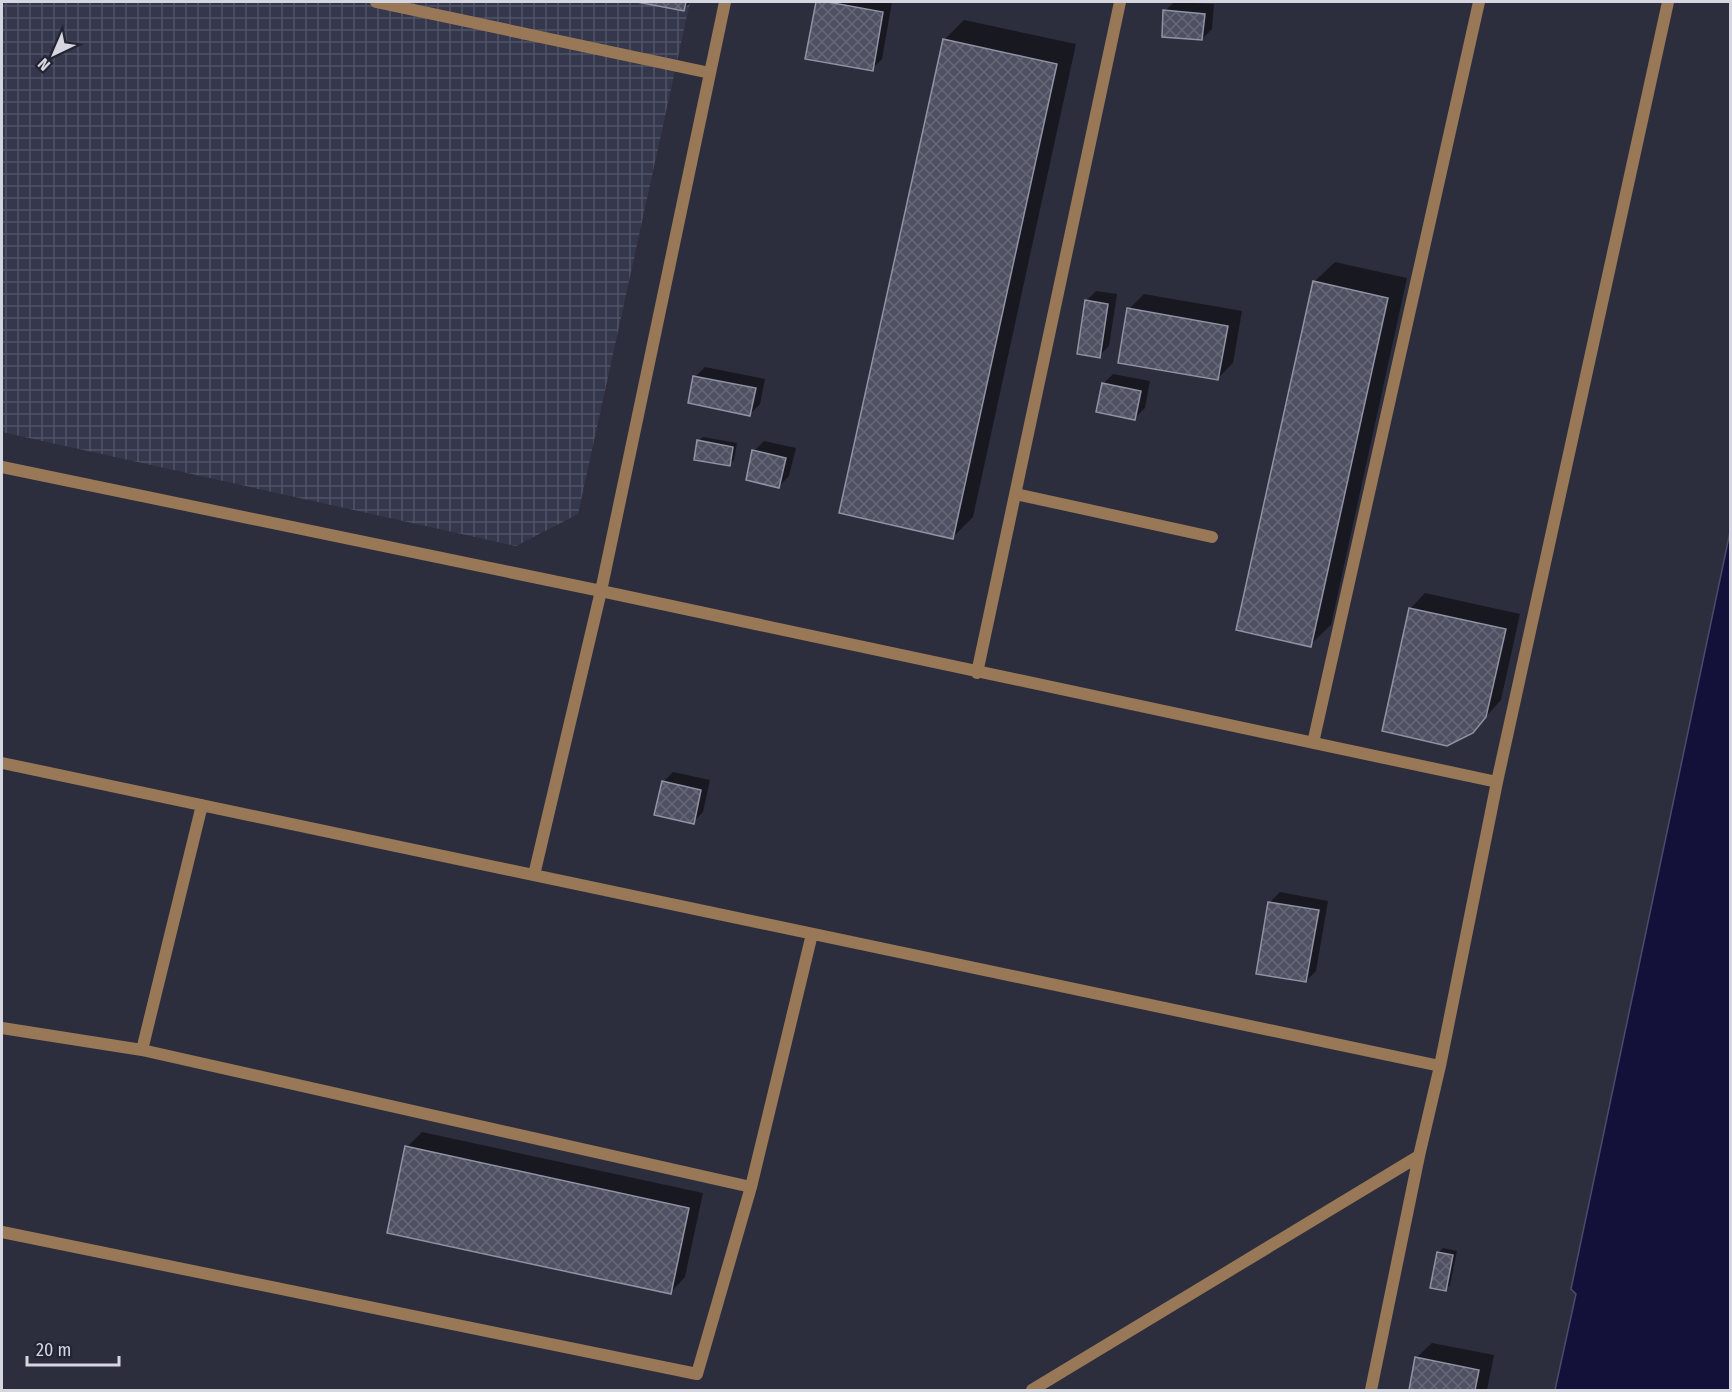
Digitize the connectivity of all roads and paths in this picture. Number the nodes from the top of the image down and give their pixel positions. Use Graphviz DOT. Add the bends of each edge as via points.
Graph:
graph roads {
  1 [pos="376,2"];
  2 [pos="725,2"];
  3 [pos="1120,2"];
  4 [pos="1479,2"];
  5 [pos="1668,2"];
  6 [pos="710,73"];
  7 [pos="2,467"];
  8 [pos="1016,494"];
  9 [pos="1212,537"];
  10 [pos="601,591"];
  11 [pos="977,673"];
  12 [pos="1313,743"];
  13 [pos="2,763"];
  14 [pos="1497,782"];
  15 [pos="202,805"];
  16 [pos="534,875"];
  17 [pos="812,934"];
  18 [pos="2,1028"];
  19 [pos="142,1050"];
  20 [pos="1440,1066"];
  21 [pos="1419,1155"];
  22 [pos="751,1187"];
  23 [pos="2,1232"];
  24 [pos="1032,1390"];
  25 [pos="1371,1390"];
  1 -- 6 [label="lane"];
  2 -- 6 [label="lane"];
  3 -- 8 [label="lane"];
  4 -- 12 [label="lane"];
  5 -- 14 [label="lane"];
  6 -- 10 [label="lane"];
  7 -- 10 [label="lane"];
  8 -- 9 [label="lane"];
  8 -- 11 [label="lane"];
  10 -- 11 [label="lane"];
  10 -- 16 [label="lane"];
  11 -- 12 [label="lane"];
  12 -- 14 [label="lane"];
  13 -- 15 [label="lane"];
  14 -- 20 [label="lane"];
  15 -- 16 [label="lane"];
  15 -- 19 [label="lane"];
  16 -- 17 [label="lane"];
  17 -- 20 [label="lane"];
  17 -- 22 [label="lane"];
  18 -- 19 [label="lane"];
  19 -- 22 [label="lane"];
  20 -- 21 [label="lane"];
  21 -- 24 [label="lane"];
  21 -- 25 [label="lane"];
  22 -- 23 [label="lane" via="697,1374"];
}
